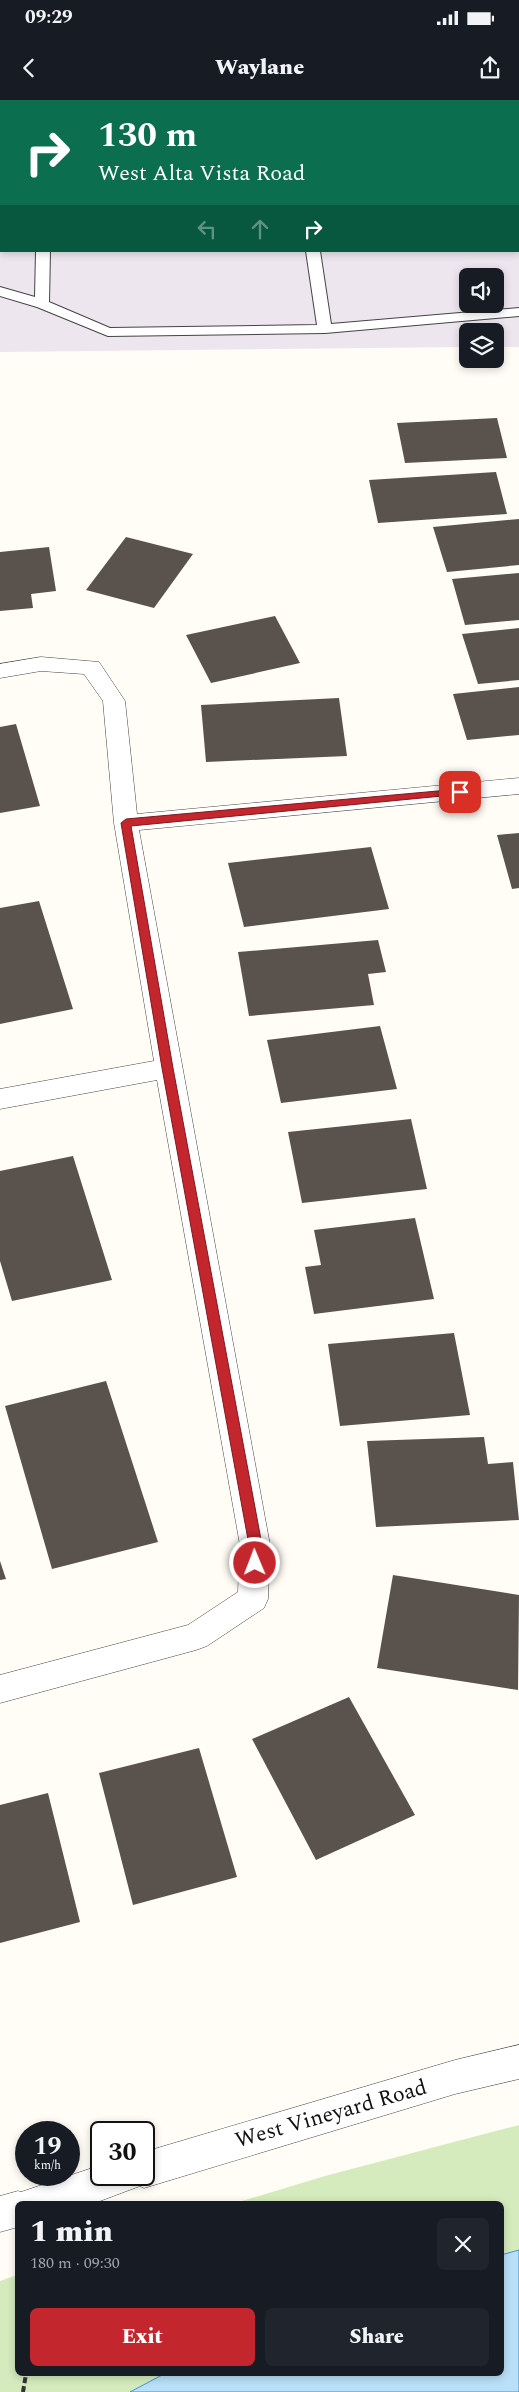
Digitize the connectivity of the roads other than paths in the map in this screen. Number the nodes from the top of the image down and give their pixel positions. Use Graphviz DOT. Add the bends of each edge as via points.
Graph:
graph roads {
  1 [pos="43,252"];
  2 [pos="313,252"];
  3 [pos="0,291"];
  4 [pos="42,304"];
  5 [pos="519,312"];
  6 [pos="325,329"];
  7 [pos="0,671"];
  8 [pos="519,786"];
  9 [pos="126,823"];
  10 [pos="168,1068"];
  11 [pos="0,1099"];
  12 [pos="0,1689"];
  13 [pos="519,2062"];
  14 [pos="155,2167"];
  15 [pos="92,2186"];
  16 [pos="44,2201"];
  17 [pos="15,2210"];
  18 [pos="0,2214"];
  1 -- 4 [label="lane"];
  2 -- 6 [label="lane"];
  3 -- 4 [label="lane"];
  4 -- 6 [label="lane" via="108,332"];
  5 -- 6 [label="lane"];
  7 -- 9 [label="street" via="40,664 91,667 114,701"];
  8 -- 9 [label="street"];
  9 -- 10 [label="street"];
  10 -- 11 [label="street"];
  10 -- 12 [label="street" via="256,1545 253,1599 196,1636"];
  13 -- 14 [label="street, West Vineyard Road" via="455,2077"];
  15 -- 16 [label="street"];
  17 -- 18 [label="street"];
}
